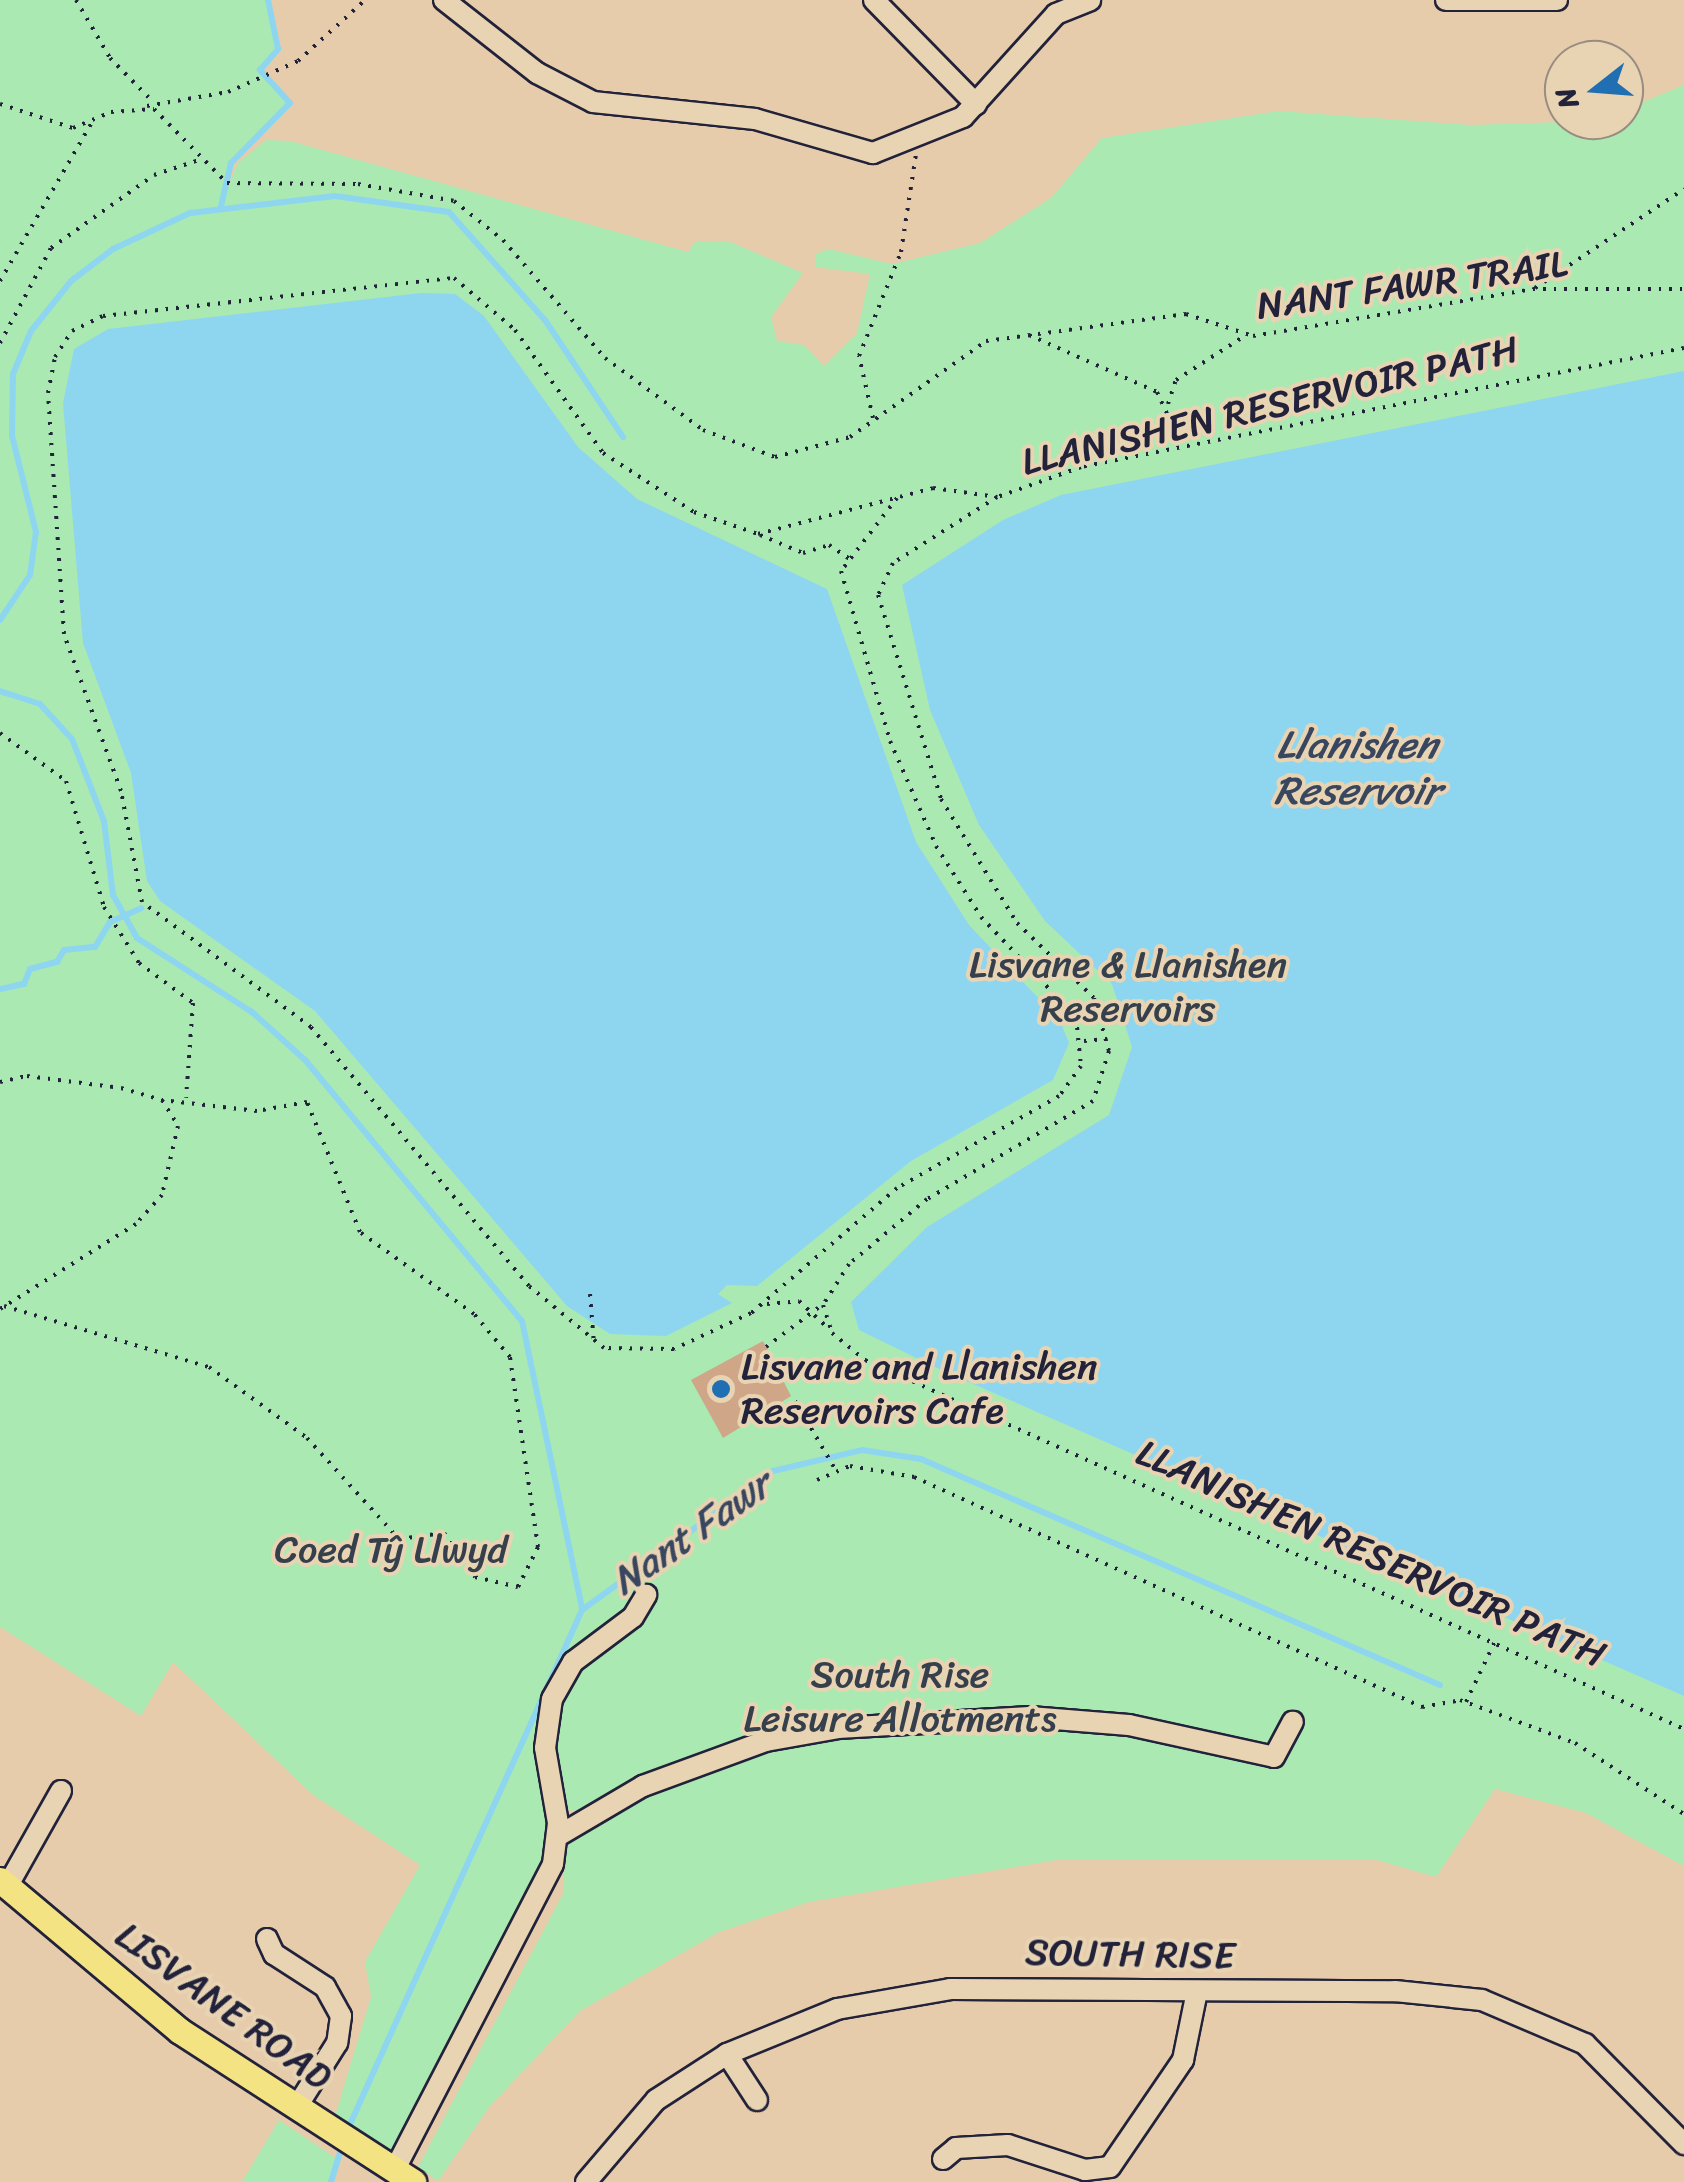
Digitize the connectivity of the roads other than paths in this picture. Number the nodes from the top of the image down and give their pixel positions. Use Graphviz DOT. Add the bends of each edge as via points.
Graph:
graph roads {
  1 [pos="444,0"];
  2 [pos="874,0"];
  3 [pos="1446,0"];
  4 [pos="1557,0"];
  5 [pos="1081,1"];
  6 [pos="976,104"];
  7 [pos="646,1595"];
  8 [pos="1293,1722"];
  9 [pos="61,1791"];
  10 [pos="558,1836"];
  11 [pos="4,1882"];
  12 [pos="266,1938"];
  13 [pos="1197,1991"];
  14 [pos="727,2054"];
  15 [pos="756,2100"];
  16 [pos="296,2108"];
  17 [pos="1684,2144"];
  18 [pos="944,2159"];
  19 [pos="404,2176"];
  20 [pos="1099,2176"];
  21 [pos="586,2182"];
  1 -- 6 [label="street" via="537,73 594,102 754,119 849,150 917,142"];
  2 -- 6 [label="street"];
  3 -- 4 [label="street"];
  5 -- 6 [label="street"];
  7 -- 10 [label="street" via="633,1617 573,1662 552,1699 544,1748"];
  8 -- 10 [label="street" via="1274,1757 1129,1725 1030,1717 838,1728 766,1741 658,1780"];
  9 -- 11 [label="street"];
  10 -- 19 [label="street" via="542,1888"];
  11 -- 16 [label="main road, LISVANE ROAD" via="180,2031"];
  12 -- 16 [label="street" via="274,1954 325,1987 341,2016 337,2043"];
  13 -- 14 [label="street, SOUTH RISE" via="892,1995"];
  13 -- 17 [label="street, SOUTH RISE" via="1395,1990 1503,2004 1584,2044"];
  13 -- 20 [label="street" via="1183,2060 1123,2155"];
  14 -- 15 [label="street"];
  14 -- 21 [label="street, SOUTH RISE" via="656,2100"];
  16 -- 19 [label="main road, LISVANE ROAD"];
  18 -- 20 [label="street" via="956,2148 1008,2144"];
}
